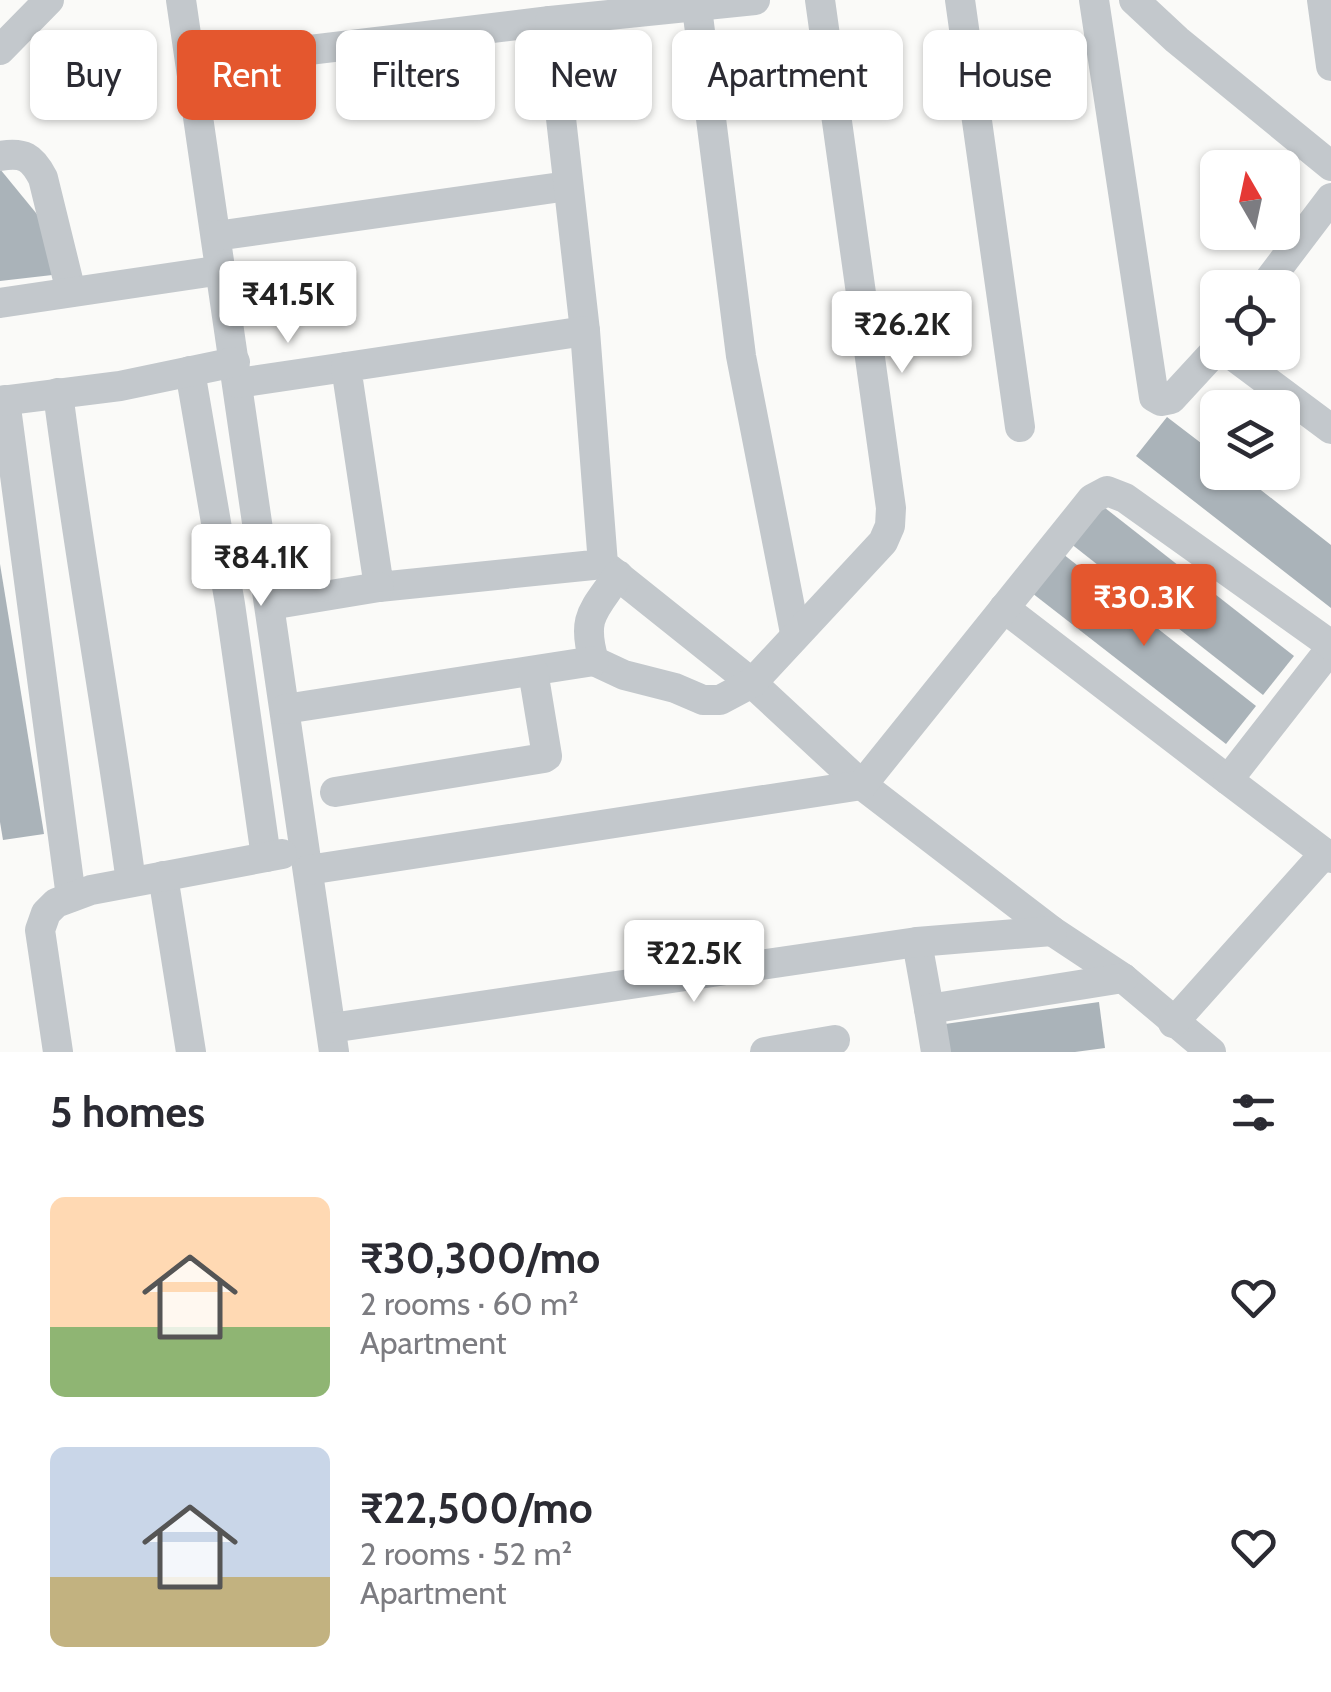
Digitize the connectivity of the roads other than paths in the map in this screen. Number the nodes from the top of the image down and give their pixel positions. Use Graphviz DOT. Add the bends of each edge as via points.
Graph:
graph roads {
  1 [pos="50,0"];
  2 [pos="181,0"];
  3 [pos="755,0"];
  4 [pos="820,0"];
  5 [pos="960,0"];
  6 [pos="1094,0"];
  7 [pos="1134,0"];
  8 [pos="1175,0"];
  9 [pos="1322,0"];
  10 [pos="697,4"];
  11 [pos="533,15"];
  12 [pos="186,30"];
  13 [pos="1177,40"];
  14 [pos="316,46"];
  15 [pos="0,50"];
  16 [pos="1331,66"];
  17 [pos="200,120"];
  18 [pos="0,156"];
  19 [pos="1331,166"];
  20 [pos="568,186"];
  21 [pos="1331,198"];
  22 [pos="216,236"];
  23 [pos="222,270"];
  24 [pos="1277,270"];
  25 [pos="71,292"];
  26 [pos="0,303"];
  27 [pos="584,330"];
  28 [pos="346,368"];
  29 [pos="1200,368"];
  30 [pos="1252,370"];
  31 [pos="190,372"];
  32 [pos="236,373"];
  33 [pos="58,394"];
  34 [pos="3,400"];
  35 [pos="1020,427"];
  36 [pos="1331,429"];
  37 [pos="611,569"];
  38 [pos="379,587"];
  39 [pos="270,606"];
  40 [pos="1004,608"];
  41 [pos="796,633"];
  42 [pos="1331,647"];
  43 [pos="594,661"];
  44 [pos="532,670"];
  45 [pos="752,683"];
  46 [pos="285,709"];
  47 [pos="1228,780"];
  48 [pos="862,784"];
  49 [pos="335,792"];
  50 [pos="1328,855"];
  51 [pos="266,857"];
  52 [pos="306,860"];
  53 [pos="163,876"];
  54 [pos="131,882"];
  55 [pos="71,897"];
  56 [pos="1052,931"];
  57 [pos="916,942"];
  58 [pos="1123,978"];
  59 [pos="929,1008"];
  60 [pos="1174,1023"];
  61 [pos="332,1040"];
  62 [pos="835,1040"];
  63 [pos="58,1052"];
  64 [pos="191,1052"];
  65 [pos="765,1052"];
  66 [pos="936,1052"];
  67 [pos="1211,1052"];
  1 -- 15 [label="street"];
  2 -- 12 [label="street"];
  3 -- 10 [label="street"];
  4 -- 41 [label="street" via="891,508 883,542"];
  5 -- 35 [label="street"];
  6 -- 29 [label="street" via="1154,397 1171,399"];
  7 -- 13 [label="street"];
  8 -- 13 [label="street"];
  9 -- 16 [label="street"];
  10 -- 11 [label="street"];
  10 -- 41 [label="street" via="741,356"];
  11 -- 14 [label="street"];
  11 -- 20 [label="street"];
  13 -- 19 [label="street"];
  17 -- 22 [label="street"];
  18 -- 25 [label="street" via="25,155 34,162"];
  20 -- 22 [label="street"];
  20 -- 27 [label="street"];
  21 -- 24 [label="street"];
  22 -- 23 [label="street"];
  23 -- 25 [label="street"];
  23 -- 32 [label="street"];
  25 -- 26 [label="street"];
  27 -- 28 [label="street"];
  27 -- 37 [label="street"];
  28 -- 32 [label="street"];
  28 -- 38 [label="street"];
  30 -- 36 [label="street"];
  31 -- 32 [label="street"];
  31 -- 33 [label="street"];
  31 -- 51 [label="street"];
  32 -- 39 [label="street"];
  33 -- 34 [label="street"];
  33 -- 54 [label="street"];
  34 -- 55 [label="street"];
  37 -- 38 [label="street"];
  37 -- 43 [label="street" via="587,636"];
  37 -- 45 [label="street"];
  38 -- 39 [label="street"];
  39 -- 46 [label="street"];
  40 -- 42 [label="street" via="1092,499 1107,491"];
  40 -- 47 [label="street"];
  40 -- 48 [label="street"];
  41 -- 45 [label="street"];
  42 -- 47 [label="street"];
  43 -- 44 [label="street"];
  43 -- 45 [label="street" via="704,700 720,700"];
  44 -- 46 [label="street"];
  44 -- 49 [label="street" via="548,756"];
  45 -- 48 [label="street"];
  46 -- 52 [label="street"];
  47 -- 50 [label="street"];
  48 -- 52 [label="street"];
  48 -- 56 [label="street"];
  50 -- 60 [label="street"];
  51 -- 52 [label="street"];
  51 -- 53 [label="street"];
  52 -- 61 [label="street"];
  53 -- 54 [label="street"];
  53 -- 64 [label="street"];
  54 -- 55 [label="street"];
  55 -- 63 [label="street" via="56,903 40,930"];
  56 -- 57 [label="street"];
  56 -- 58 [label="street"];
  57 -- 59 [label="street"];
  57 -- 61 [label="street"];
  58 -- 59 [label="street"];
  58 -- 60 [label="street"];
  59 -- 66 [label="street"];
  60 -- 67 [label="street"];
  62 -- 65 [label="street"];
}
